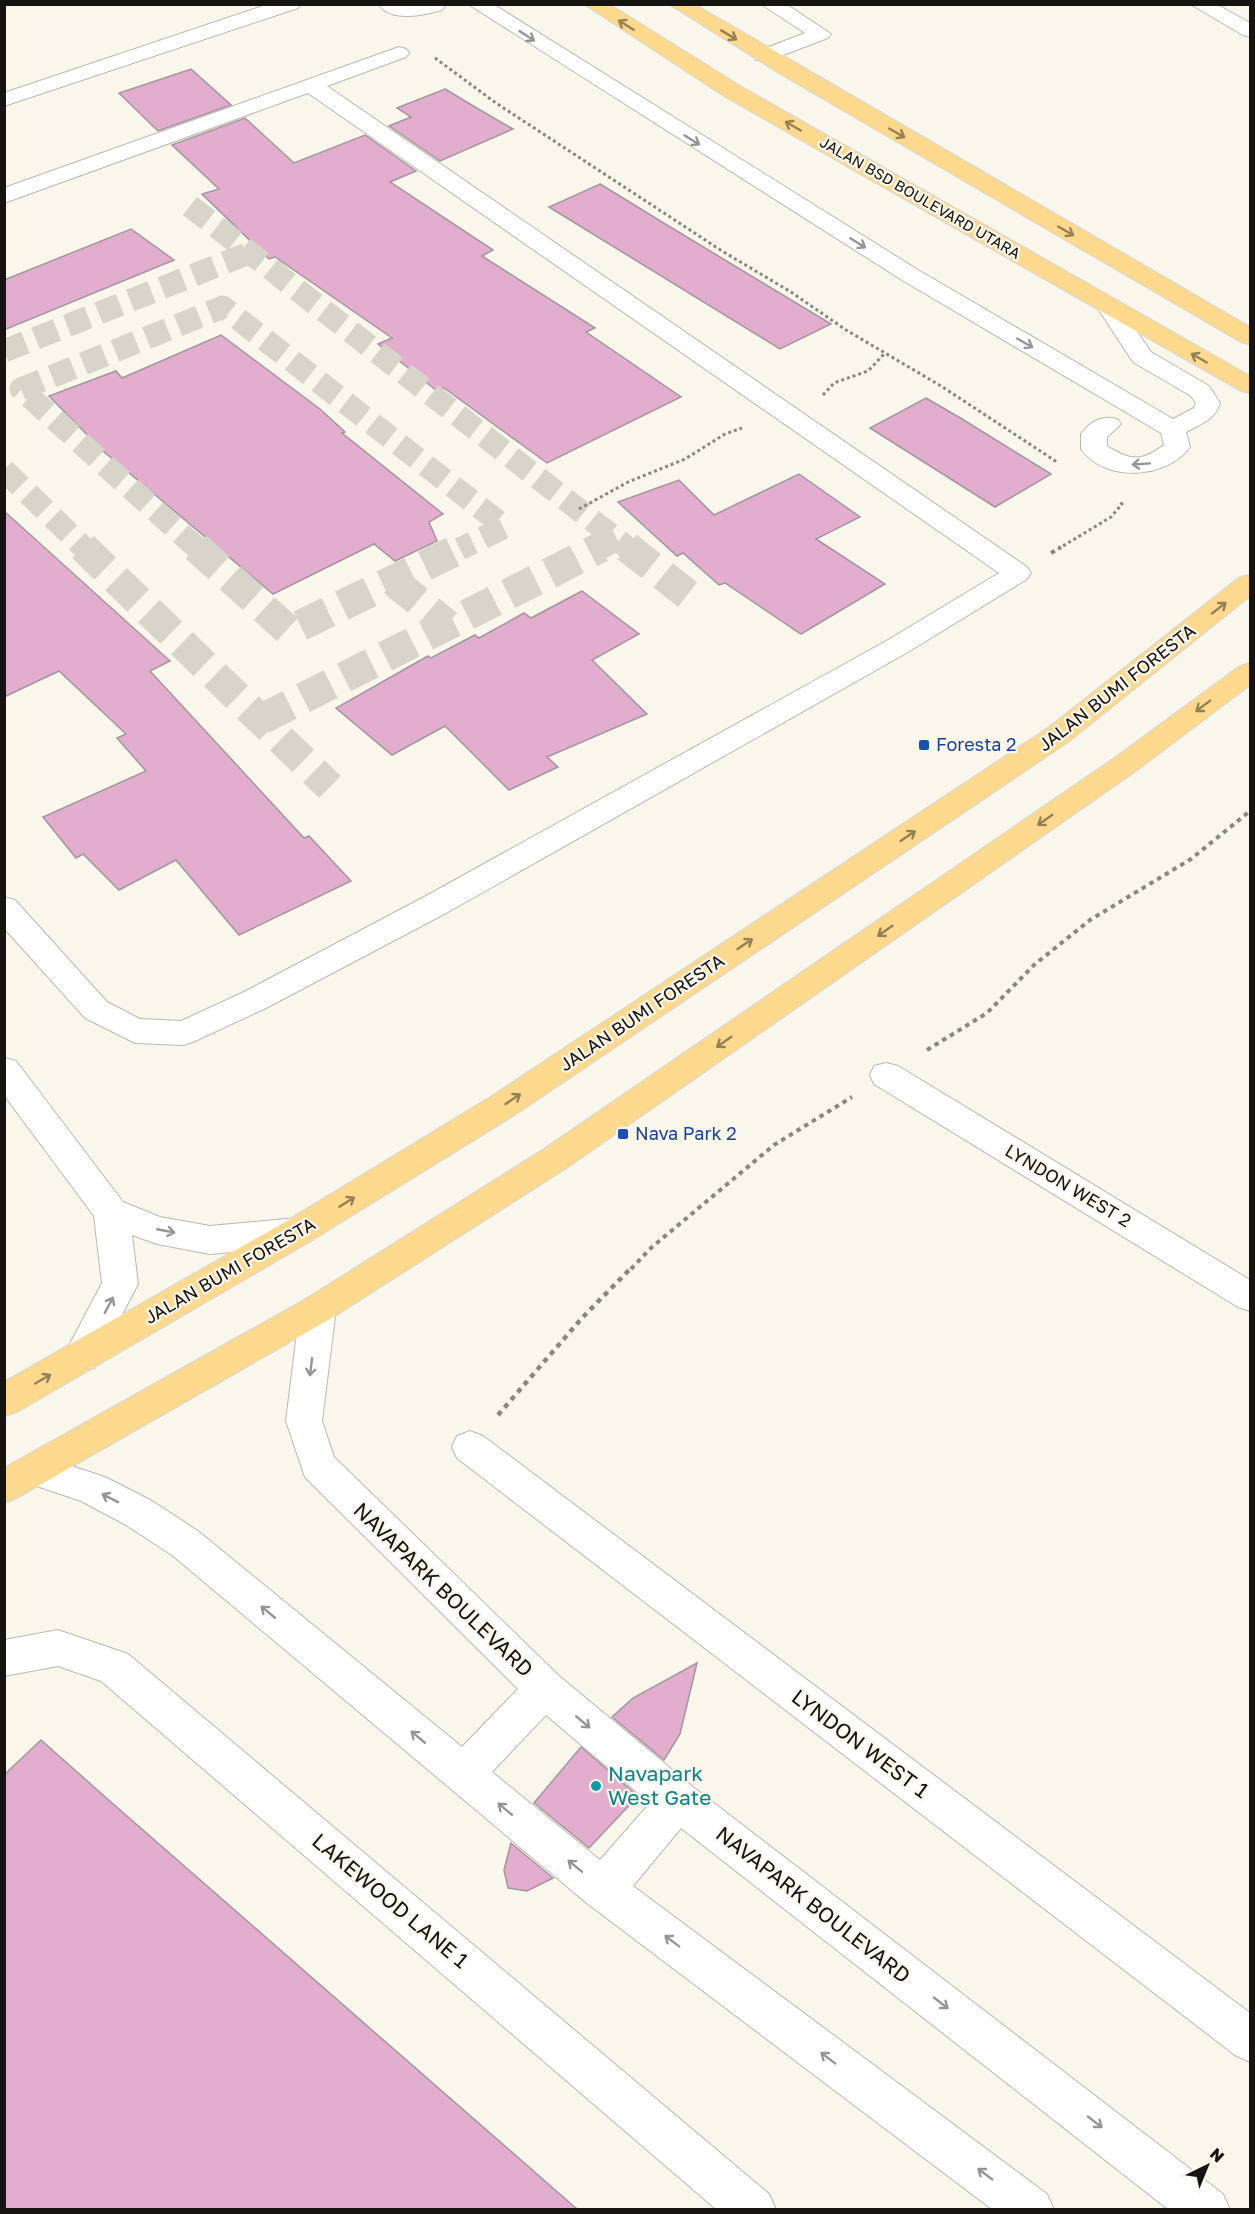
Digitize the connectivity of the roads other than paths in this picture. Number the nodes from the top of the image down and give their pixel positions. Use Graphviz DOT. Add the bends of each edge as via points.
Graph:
graph roads {
  1 [pos="291,4"];
  2 [pos="388,4"];
  3 [pos="478,4"];
  4 [pos="594,4"];
  5 [pos="679,4"];
  6 [pos="771,4"];
  7 [pos="1200,4"];
  8 [pos="435,6"];
  9 [pos="1251,31"];
  10 [pos="399,53"];
  11 [pos="764,56"];
  12 [pos="312,86"];
  13 [pos="4,100"];
  14 [pos="4,196"];
  15 [pos="1109,307"];
  16 [pos="1251,337"];
  17 [pos="1251,386"];
  18 [pos="1108,424"];
  19 [pos="1173,429"];
  20 [pos="1251,583"];
  21 [pos="1251,672"];
  22 [pos="4,908"];
  23 [pos="4,1070"];
  24 [pos="886,1075"];
  25 [pos="111,1212"];
  26 [pos="297,1232"];
  27 [pos="1251,1297"];
  28 [pos="318,1309"];
  29 [pos="81,1357"];
  30 [pos="4,1401"];
  31 [pos="470,1447"];
  32 [pos="20,1478"];
  33 [pos="4,1658"];
  34 [pos="545,1689"];
  35 [pos="463,1774"];
  36 [pos="678,1801"];
  37 [pos="603,1889"];
  38 [pos="1251,2040"];
  39 [pos="753,2210"];
  40 [pos="1031,2210"];
  41 [pos="1207,2210"];
  1 -- 13 [label="street"];
  2 -- 8 [label="street" via="414,11"];
  3 -- 19 [label="street, one-way" via="910,275"];
  15 -- 4 [label="main road, JALAN BSD BOULEVARD UTARA, one-way" via="732,91"];
  5 -- 11 [label="main road, one-way"];
  6 -- 11 [label="street" via="821,34"];
  7 -- 9 [label="street"];
  10 -- 12 [label="street"];
  11 -- 16 [label="main road, one-way"];
  12 -- 14 [label="street"];
  12 -- 22 [label="street" via="1018,573 898,646 437,904 184,1033 135,1032 96,1010"];
  17 -- 15 [label="main road, JALAN BSD BOULEVARD UTARA, one-way"];
  15 -- 19 [label="street" via="1142,357 1200,391 1208,403 1205,412"];
  19 -- 18 [label="street, one-way" via="1177,447 1152,463 1127,465 1094,449 1094,434"];
  26 -- 20 [label="main road, JALAN BUMI FORESTA, one-way" via="504,1105 1058,735"];
  21 -- 28 [label="main road, one-way" via="1113,773 556,1158"];
  23 -- 25 [label="street"];
  24 -- 27 [label="street, LYNDON WEST 2"];
  25 -- 26 [label="street, one-way" via="157,1230 210,1240"];
  29 -- 25 [label="street, one-way" via="120,1284"];
  26 -- 29 [label="main road, JALAN BUMI FORESTA"];
  28 -- 32 [label="main road"];
  28 -- 34 [label="street, NAVAPARK BOULEVARD, one-way" via="304,1421 318,1466"];
  30 -- 29 [label="main road, JALAN BUMI FORESTA, one-way"];
  31 -- 38 [label="street, LYNDON WEST 1"];
  35 -- 32 [label="street, one-way" via="184,1543 92,1488"];
  33 -- 39 [label="street, LAKEWOOD LANE 1" via="58,1648 114,1667"];
  34 -- 35 [label="street"];
  34 -- 36 [label="street, NAVAPARK BOULEVARD, one-way"];
  37 -- 35 [label="street, one-way"];
  36 -- 37 [label="street"];
  36 -- 41 [label="street, NAVAPARK BOULEVARD, one-way"];
  40 -- 37 [label="street, one-way"];
}
